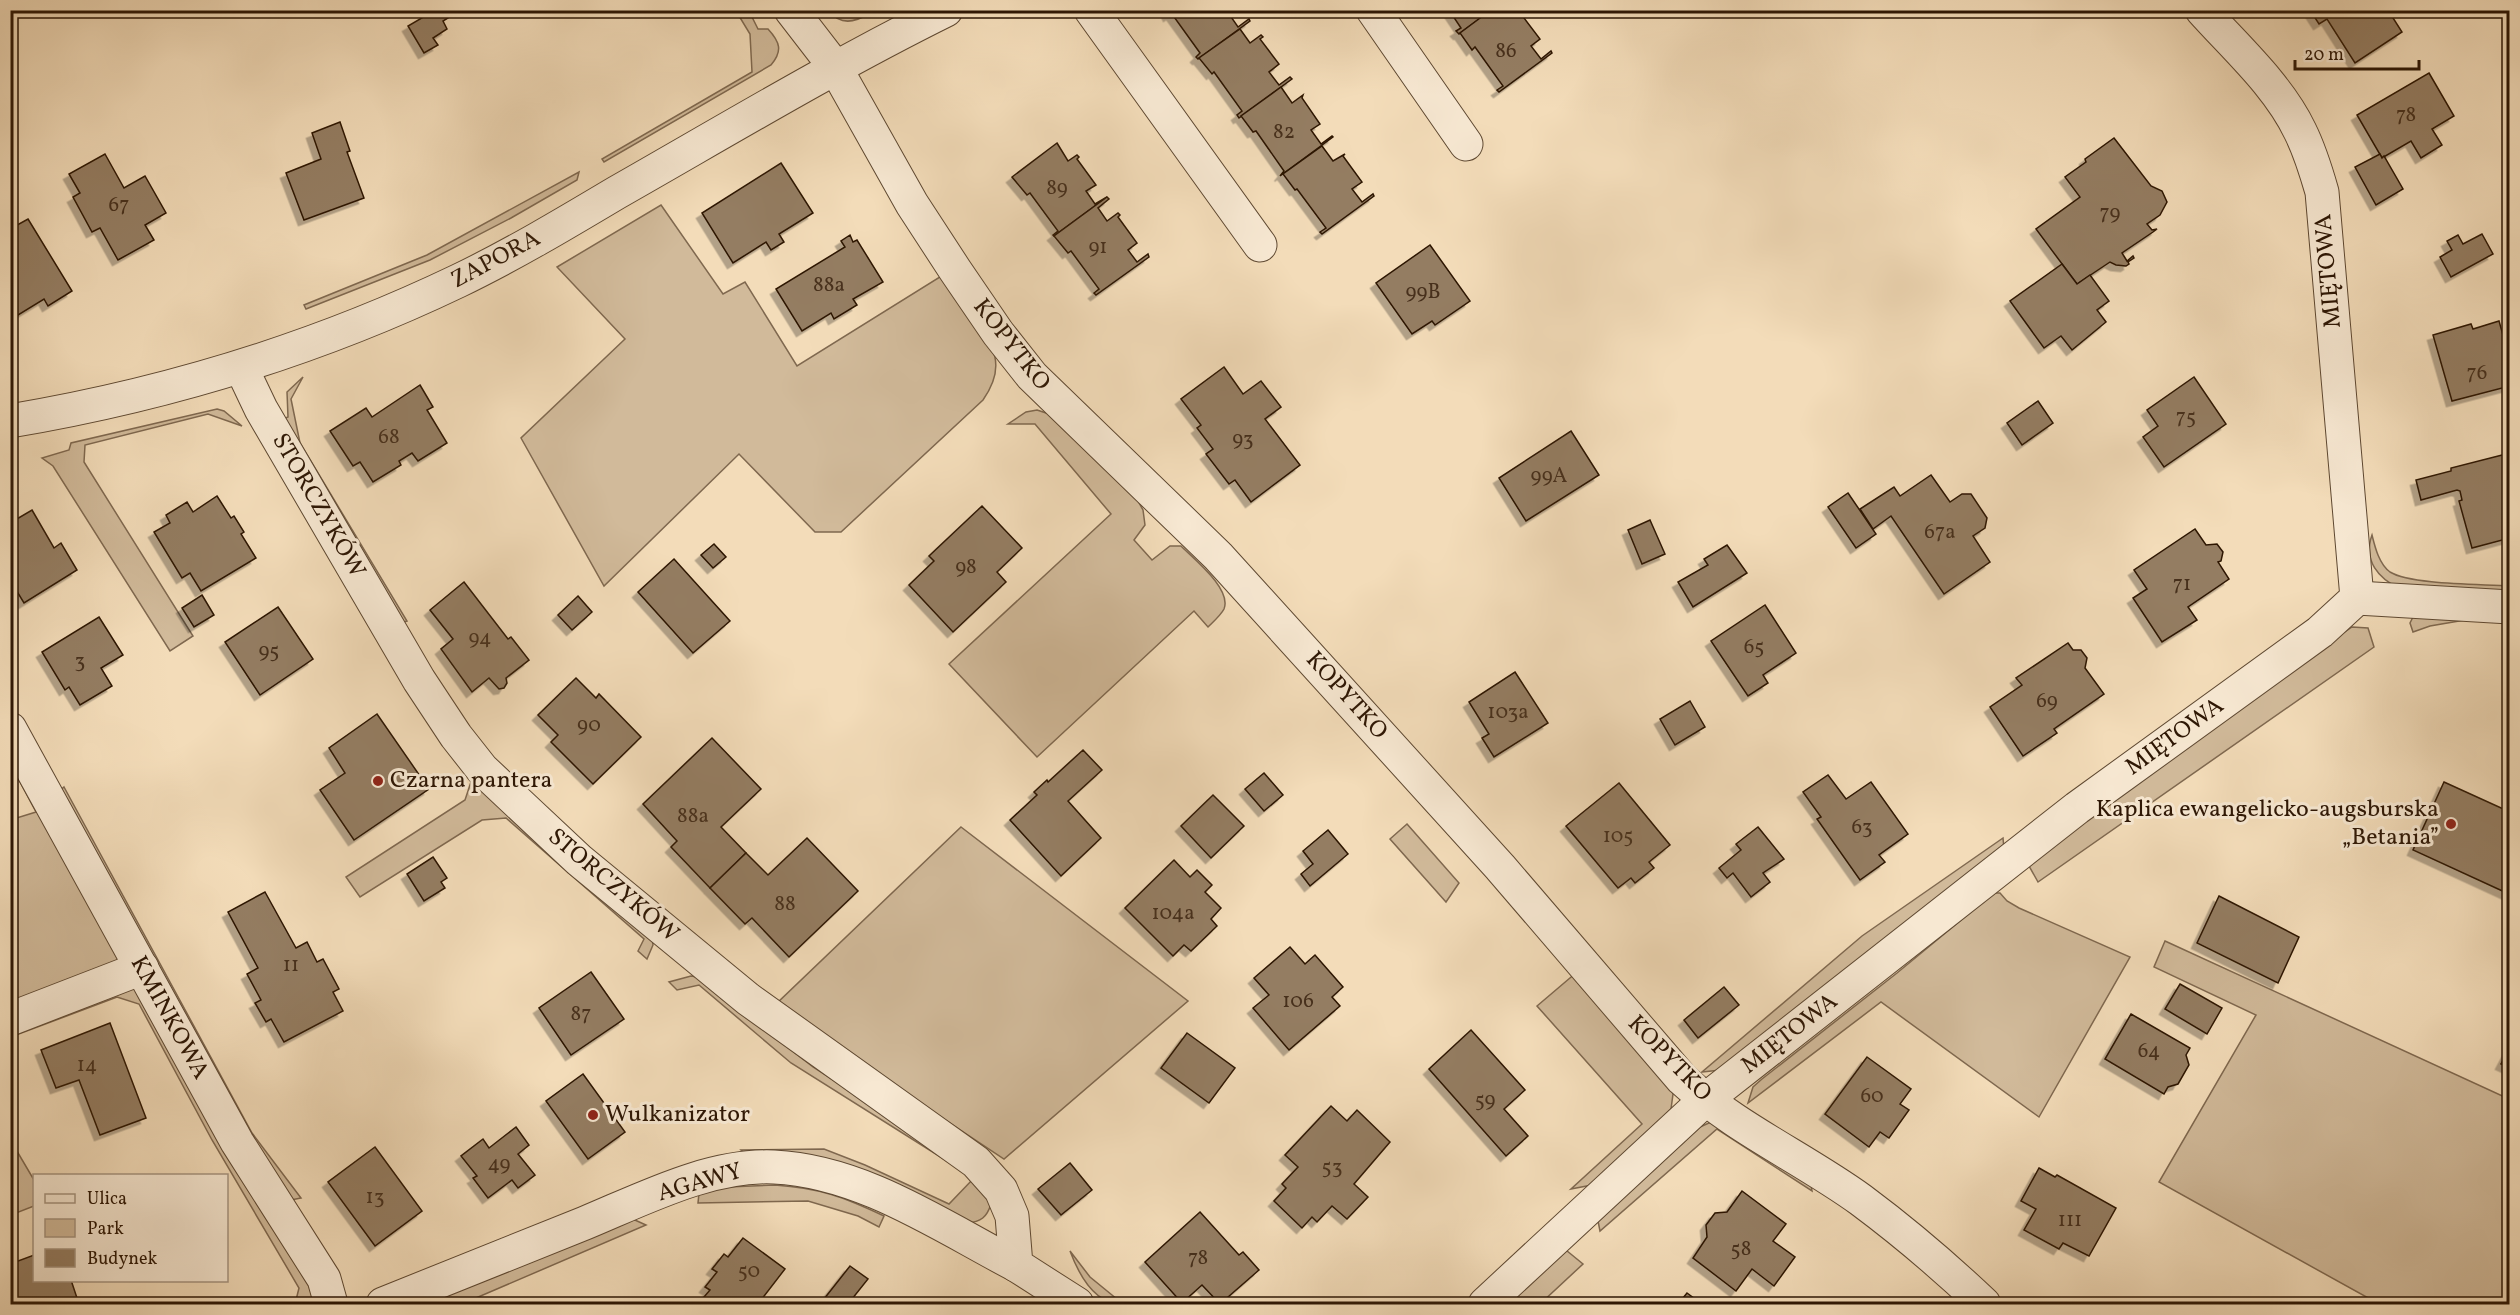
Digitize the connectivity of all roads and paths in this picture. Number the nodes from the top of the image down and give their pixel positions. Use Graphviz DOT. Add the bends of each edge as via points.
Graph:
graph roads {
  1 [pos="791,10"];
  2 [pos="946,10"];
  3 [pos="1090,10"];
  4 [pos="1373,10"];
  5 [pos="2202,10"];
  6 [pos="835,67"];
  7 [pos="1466,144"];
  8 [pos="1260,245"];
  9 [pos="240,367"];
  10 [pos="10,421"];
  11 [pos="2357,597"];
  12 [pos="2510,607"];
  13 [pos="10,729"];
  14 [pos="142,968"];
  15 [pos="10,1019"];
  16 [pos="1705,1100"];
  17 [pos="1016,1265"];
  18 [pos="331,1305"];
  19 [pos="383,1305"];
  20 [pos="1077,1305"];
  21 [pos="1485,1305"];
  22 [pos="1983,1305"];
  1 -- 6 [label="street, KOPYTKO"];
  2 -- 6 [label="street, ZAPORA"];
  3 -- 8 [label="street"];
  4 -- 7 [label="street"];
  5 -- 11 [label="street, MIĘTOWA" via="2280,99 2300,129 2322,192"];
  6 -- 9 [label="street, ZAPORA" via="458,281 305,345"];
  6 -- 16 [label="street, KOPYTKO" via="912,204 998,333 1032,376 1218,556 1500,867 1682,1079"];
  9 -- 10 [label="street, ZAPORA" via="174,387"];
  9 -- 17 [label="street, STORCZYKÓW" via="419,680 482,769 579,860 748,999 976,1162 1001,1190 1012,1216"];
  11 -- 12 [label="street"];
  11 -- 16 [label="street, MIĘTOWA" via="2320,632 2078,808"];
  13 -- 14 [label="street, KMINKOWA"];
  14 -- 15 [label="street"];
  14 -- 18 [label="street, KMINKOWA" via="237,1142 324,1279"];
  16 -- 21 [label="street, MIĘTOWA"];
  16 -- 22 [label="street, KOPYTKO" via="1860,1200 1947,1269"];
  17 -- 19 [label="street, AGAWY" via="872,1190 807,1172 775,1167 735,1168 701,1177"];
  17 -- 20 [label="street"];
}
